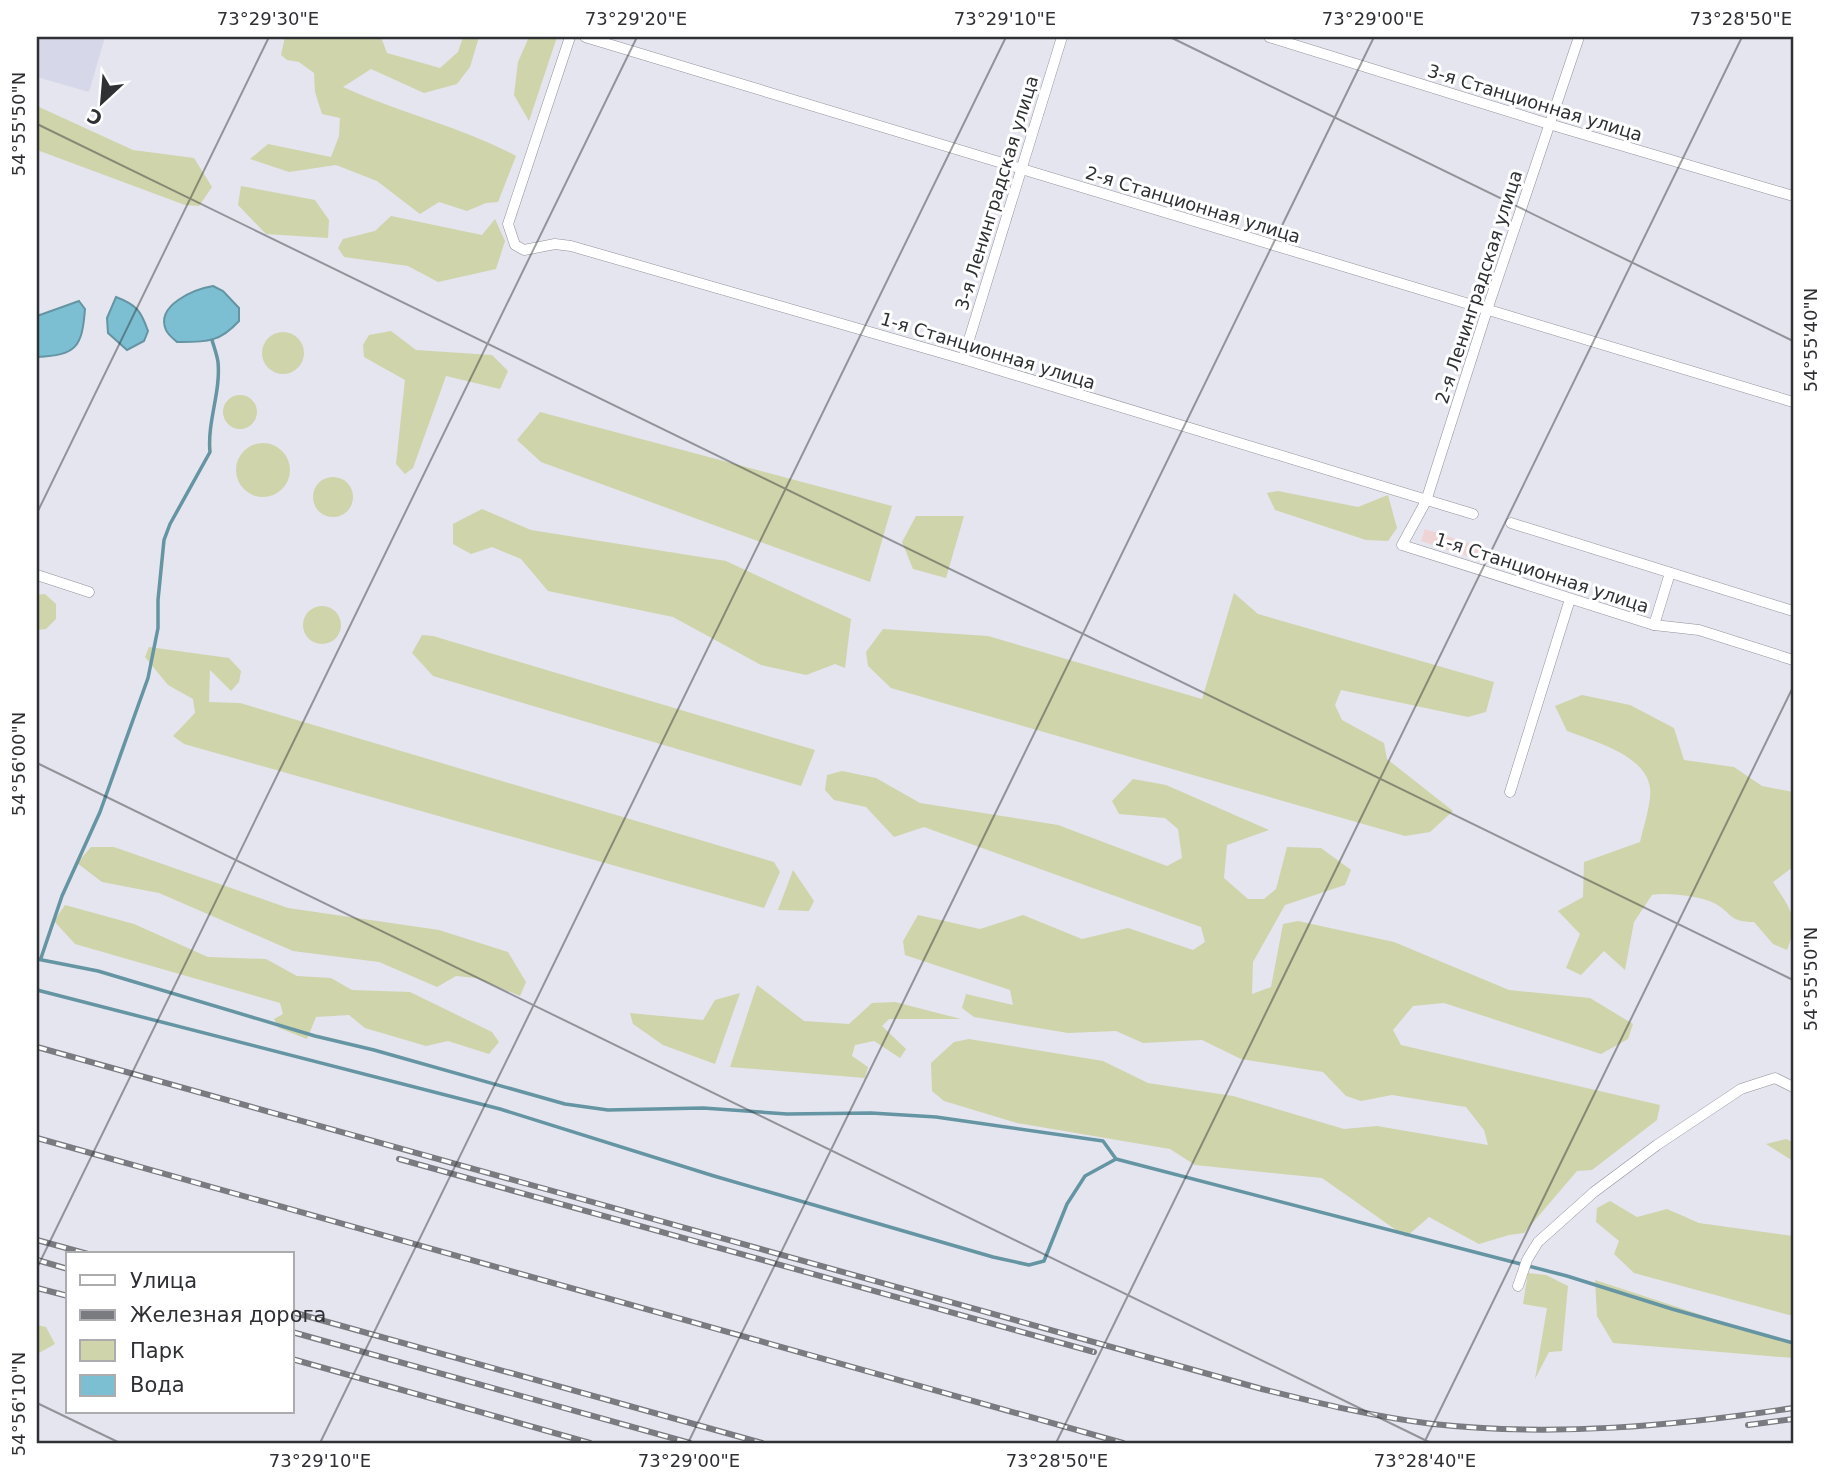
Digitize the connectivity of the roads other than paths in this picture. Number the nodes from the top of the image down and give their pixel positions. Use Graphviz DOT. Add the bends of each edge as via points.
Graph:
graph roads {
  1 [pos="570,37"];
  2 [pos="585,37"];
  3 [pos="1062,37"];
  4 [pos="1269,37"];
  5 [pos="1579,37"];
  6 [pos="1549,124"];
  7 [pos="1021,169"];
  8 [pos="1793,196"];
  9 [pos="1487,310"];
  10 [pos="963,359"];
  11 [pos="1793,402"];
  12 [pos="1426,501"];
  13 [pos="1473,514"];
  14 [pos="1511,523"];
  15 [pos="1402,545"];
  16 [pos="1671,573"];
  17 [pos="37,575"];
  18 [pos="89,592"];
  19 [pos="1570,600"];
  20 [pos="1793,611"];
  21 [pos="1654,625"];
  22 [pos="1793,660"];
  23 [pos="1510,792"];
  24 [pos="1793,1087"];
  25 [pos="1518,1286"];
  1 -- 10 [label="street, 1-я Станционная улица" via="508,224 514,245 524,250 571,246"];
  2 -- 7 [label="street, 2-я Станционная улица"];
  3 -- 7 [label="street, 3-я Ленинградская улица"];
  4 -- 6 [label="street, 3-я Станционная улица"];
  5 -- 6 [label="street, 2-я Ленинградская улица"];
  6 -- 8 [label="street, 3-я Станционная улица"];
  6 -- 9 [label="street, 2-я Ленинградская улица"];
  7 -- 9 [label="street, 2-я Станционная улица"];
  7 -- 10 [label="street, 3-я Ленинградская улица"];
  9 -- 11 [label="street, 2-я Станционная улица"];
  9 -- 12 [label="street, 2-я Ленинградская улица"];
  10 -- 12 [label="street, 1-я Станционная улица"];
  12 -- 13 [label="street, 1-я Станционная улица"];
  12 -- 15 [label="street, 2-я Ленинградская улица"];
  14 -- 16 [label="street"];
  15 -- 19 [label="street, 1-я Станционная улица"];
  16 -- 20 [label="street"];
  16 -- 21 [label="street"];
  17 -- 18 [label="street"];
  19 -- 21 [label="street, 1-я Станционная улица"];
  19 -- 23 [label="street"];
  21 -- 22 [label="street, 1-я Станционная улица" via="1699,629"];
  24 -- 25 [label="street" via="1775,1078 1741,1089 1657,1145 1538,1242"];
}
